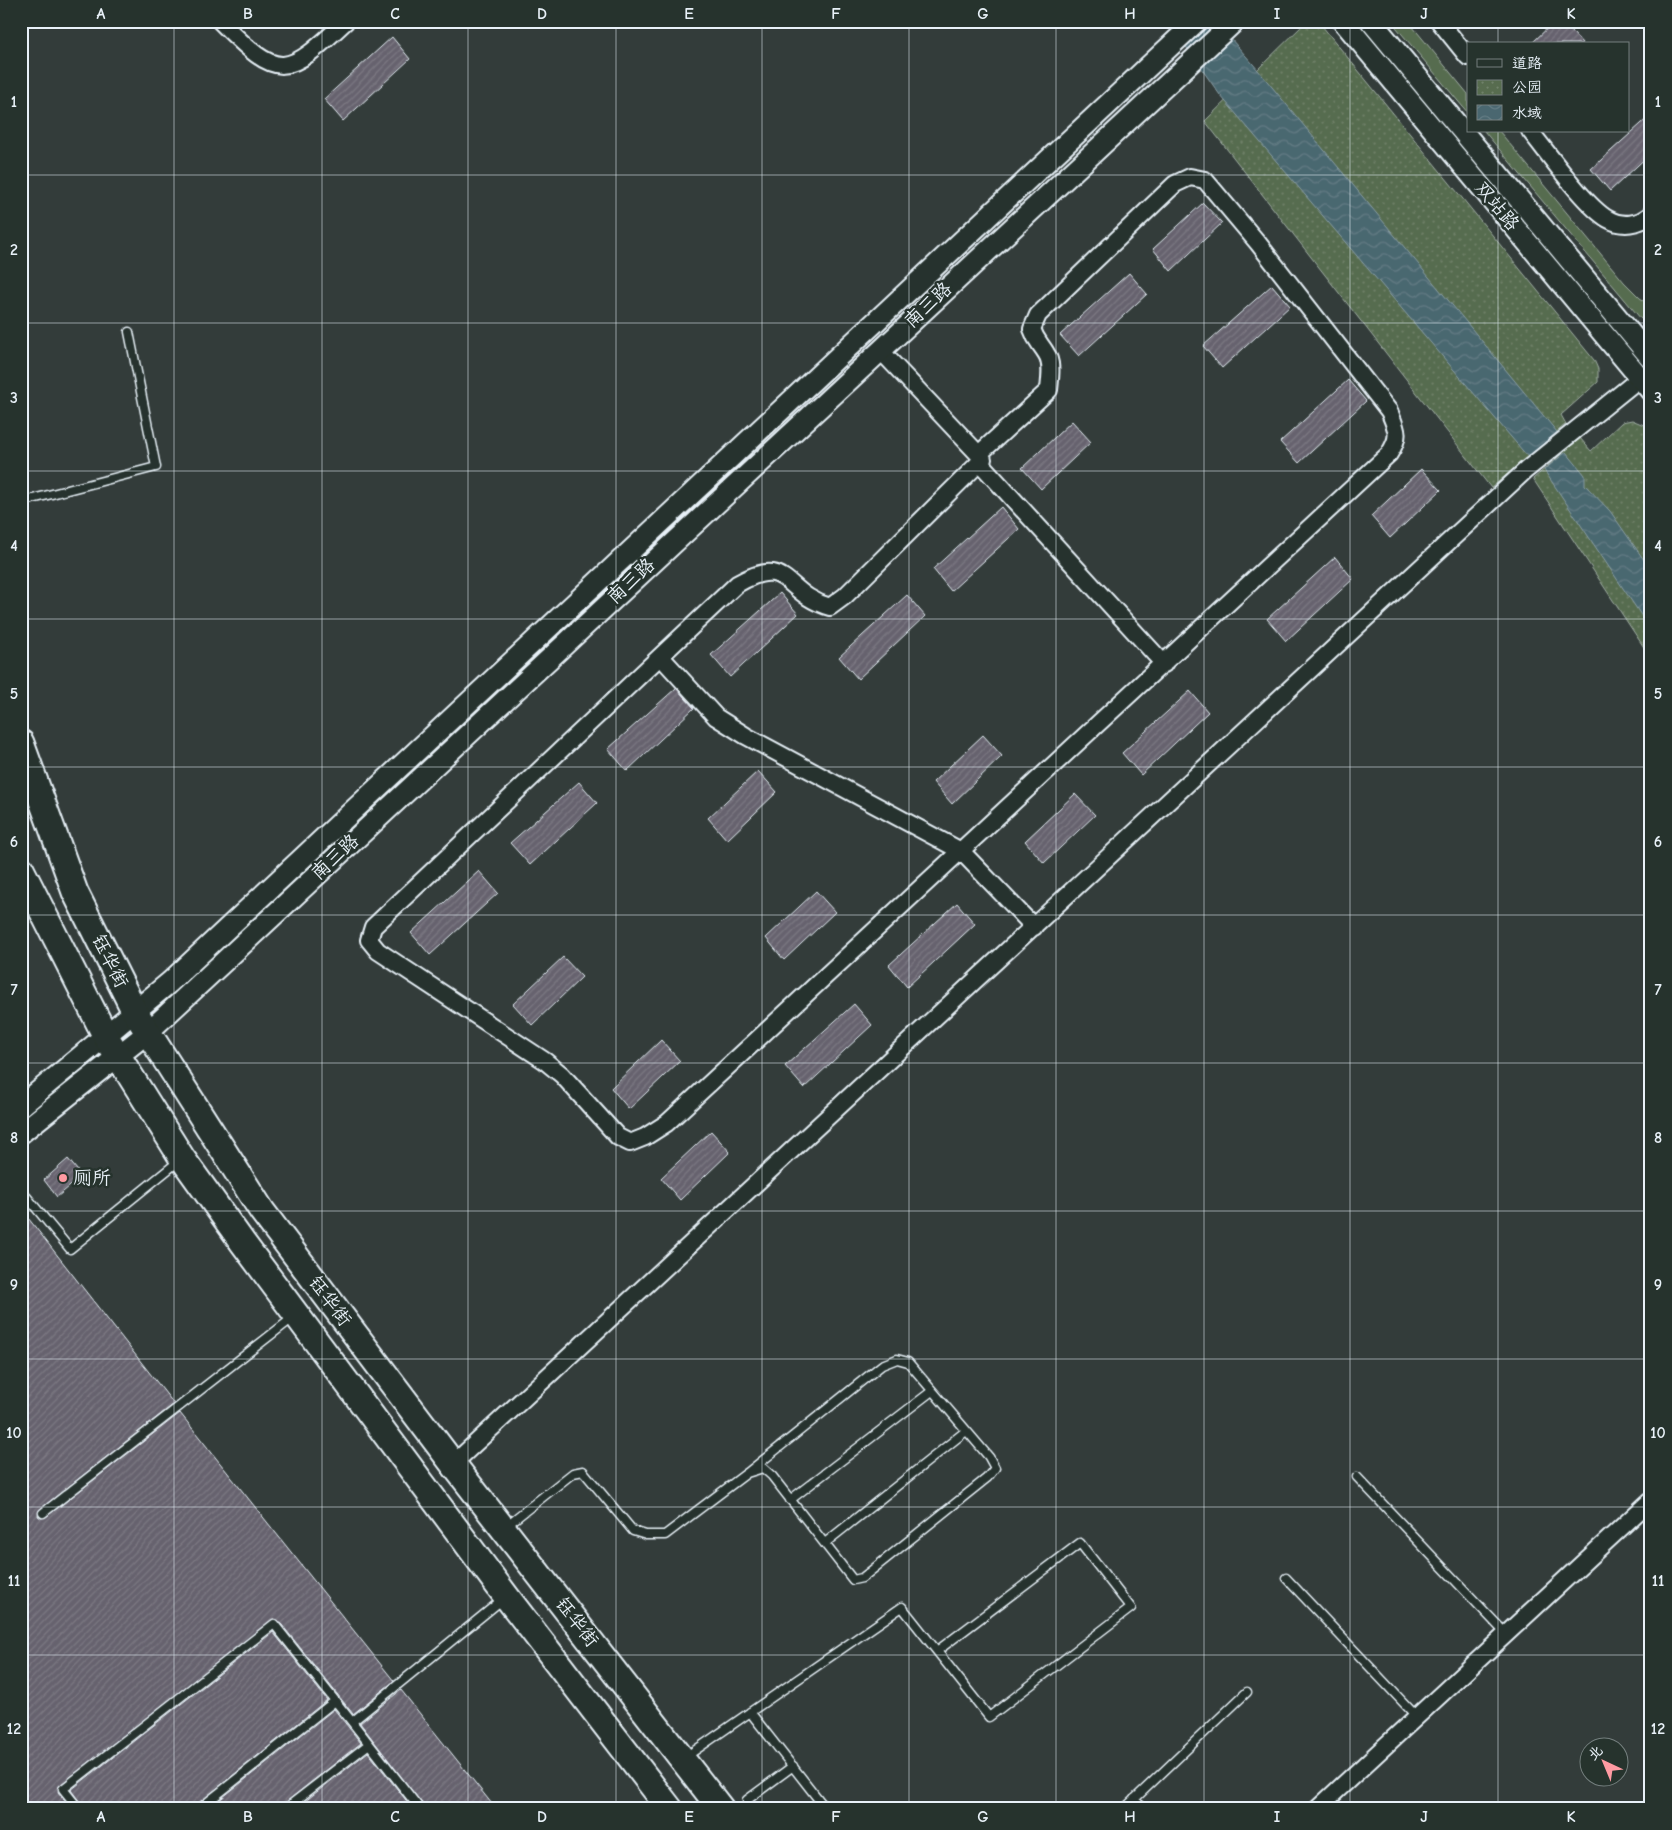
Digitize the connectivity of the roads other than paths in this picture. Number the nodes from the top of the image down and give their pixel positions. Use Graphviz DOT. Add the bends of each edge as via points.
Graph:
graph roads {
  1 [pos="220,21"];
  2 [pos="346,21"];
  3 [pos="1197,21"];
  4 [pos="1235,21"];
  5 [pos="1343,21"];
  6 [pos="1371,21"];
  7 [pos="1439,21"];
  8 [pos="1467,56"];
  9 [pos="1531,132"];
  10 [pos="1651,214"];
  11 [pos="129,332"];
  12 [pos="880,350"];
  13 [pos="1651,358"];
  14 [pos="1647,379"];
  15 [pos="979,459"];
  16 [pos="21,502"];
  17 [pos="661,657"];
  18 [pos="1164,664"];
  19 [pos="21,744"];
  20 [pos="962,851"];
  21 [pos="21,870"];
  22 [pos="1034,927"];
  23 [pos="141,1022"];
  24 [pos="112,1047"];
  25 [pos="21,1106"];
  26 [pos="21,1133"];
  27 [pos="182,1158"];
  28 [pos="21,1190"];
  29 [pos="296,1315"];
  30 [pos="932,1391"];
  31 [pos="966,1431"];
  32 [pos="453,1464"];
  33 [pos="747,1473"];
  34 [pos="1357,1477"];
  35 [pos="790,1500"];
  36 [pos="1651,1500"];
  37 [pos="43,1513"];
  38 [pos="505,1528"];
  39 [pos="825,1543"];
  40 [pos="1286,1578"];
  41 [pos="506,1596"];
  42 [pos="1506,1634"];
  43 [pos="937,1651"];
  44 [pos="1248,1692"];
  45 [pos="335,1702"];
  46 [pos="750,1712"];
  47 [pos="1417,1717"];
  48 [pos="352,1722"];
  49 [pos="369,1744"];
  50 [pos="683,1759"];
  51 [pos="793,1766"];
  52 [pos="1134,1799"];
  53 [pos="748,1800"];
  54 [pos="79,1809"];
  55 [pos="199,1809"];
  56 [pos="285,1809"];
  57 [pos="420,1809"];
  58 [pos="670,1809"];
  59 [pos="721,1809"];
  60 [pos="826,1809"];
  61 [pos="1124,1809"];
  62 [pos="1144,1809"];
  63 [pos="1317,1809"];
  1 -- 2 [label="street" via="249,51 279,66 295,64 309,56"];
  3 -- 23 [label="street, 南三路"];
  4 -- 12 [label="street, 南三路"];
  5 -- 14 [label="street, 双站路"];
  6 -- 13 [label="street, 双站路"];
  7 -- 8 [label="street"];
  9 -- 10 [label="street" via="1591,205 1608,219 1628,224 1643,221"];
  11 -- 16 [label="lane" via="156,467"];
  12 -- 15 [label="street"];
  12 -- 23 [label="street, 南三路"];
  14 -- 22 [label="street" via="1575,429 1526,470"];
  15 -- 17 [label="street" via="845,596 830,607 813,602 781,574 755,573 737,584"];
  15 -- 18 [label="street"];
  15 -- 18 [label="street" via="1048,390 1051,367 1032,329 1038,315 1175,184 1190,177 1205,180 1389,410 1398,441 1389,454"];
  17 -- 20 [label="street" via="716,717"];
  17 -- 20 [label="street" via="373,927 370,940 378,951 545,1061 618,1138 630,1143 667,1123"];
  18 -- 20 [label="street"];
  19 -- 23 [label="main road, 钰华街" via="75,892"];
  20 -- 22 [label="street"];
  21 -- 24 [label="main road, 钰华街"];
  22 -- 32 [label="street"];
  23 -- 24 [label="street, 南三路"];
  23 -- 32 [label="main road, 钰华街" via="262,1211"];
  24 -- 25 [label="street, 南三路"];
  24 -- 26 [label="street, 南三路"];
  24 -- 27 [label="main road, 钰华街"];
  27 -- 28 [label="lane" via="70,1249"];
  27 -- 29 [label="main road, 钰华街"];
  29 -- 37 [label="lane"];
  29 -- 41 [label="main road, 钰华街"];
  30 -- 31 [label="lane"];
  30 -- 33 [label="lane" via="908,1362 897,1359 882,1365"];
  30 -- 35 [label="lane"];
  31 -- 39 [label="lane"];
  31 -- 39 [label="lane" via="989,1457 994,1468 987,1478 862,1578 853,1580"];
  32 -- 38 [label="main road, 钰华街"];
  33 -- 35 [label="lane" via="763,1468"];
  33 -- 38 [label="lane" via="666,1535 633,1531 584,1471 573,1473"];
  34 -- 42 [label="lane"];
  35 -- 39 [label="lane"];
  36 -- 42 [label="street"];
  38 -- 50 [label="main road, 钰华街"];
  40 -- 47 [label="lane"];
  41 -- 48 [label="lane"];
  41 -- 58 [label="main road, 钰华街"];
  42 -- 47 [label="street"];
  43 -- 43 [label="lane" via="989,1717 1131,1608 1080,1543"];
  43 -- 46 [label="lane" via="902,1607"];
  44 -- 52 [label="lane"];
  45 -- 48 [label="lane"];
  45 -- 54 [label="lane" via="274,1624 63,1788"];
  45 -- 55 [label="lane"];
  46 -- 50 [label="lane"];
  46 -- 51 [label="lane"];
  47 -- 63 [label="street"];
  48 -- 49 [label="lane"];
  49 -- 56 [label="lane"];
  49 -- 57 [label="lane"];
  50 -- 59 [label="main road, 钰华街"];
  51 -- 53 [label="lane"];
  51 -- 60 [label="lane"];
  52 -- 61 [label="lane"];
  52 -- 62 [label="lane"];
}
